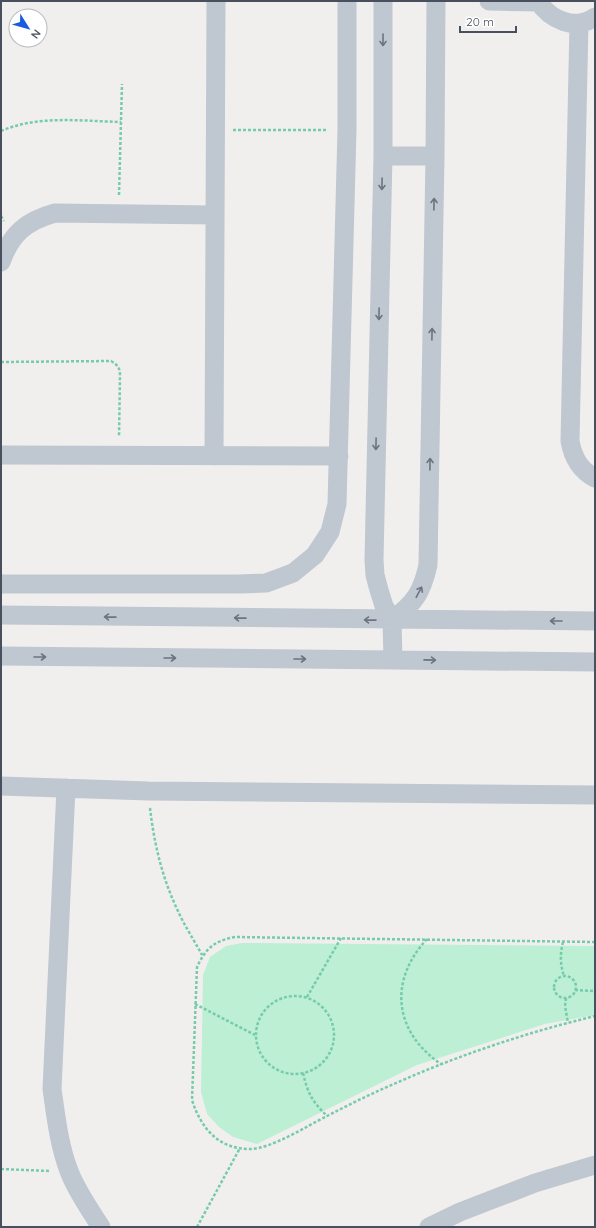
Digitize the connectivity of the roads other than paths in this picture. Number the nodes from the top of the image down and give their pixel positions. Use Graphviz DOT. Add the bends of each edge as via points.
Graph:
graph roads {
  1 [pos="216,1"];
  2 [pos="347,1"];
  3 [pos="383,1"];
  4 [pos="436,1"];
  5 [pos="489,1"];
  6 [pos="539,2"];
  7 [pos="587,20"];
  8 [pos="383,156"];
  9 [pos="435,156"];
  10 [pos="215,215"];
  11 [pos="1,262"];
  12 [pos="1,455"];
  13 [pos="214,456"];
  14 [pos="339,456"];
  15 [pos="595,478"];
  16 [pos="1,584"];
  17 [pos="1,615"];
  18 [pos="392,620"];
  19 [pos="595,621"];
  20 [pos="1,656"];
  21 [pos="393,660"];
  22 [pos="595,662"];
  23 [pos="1,786"];
  24 [pos="66,788"];
  25 [pos="595,795"];
  26 [pos="595,1165"];
  27 [pos="101,1227"];
  28 [pos="429,1227"];
  1 -- 10 [label="street"];
  2 -- 14 [label="street" via="347,130"];
  3 -- 8 [label="street, one-way"];
  4 -- 9 [label="street"];
  5 -- 6 [label="street"];
  6 -- 7 [label="street" via="549,15 563,22"];
  7 -- 15 [label="street" via="570,441 575,460"];
  8 -- 9 [label="street"];
  8 -- 18 [label="street, one-way" via="374,560 378,590"];
  18 -- 9 [label="street, one-way" via="406,610 417,597 428,565"];
  10 -- 11 [label="street" via="55,212 26,225 5,250"];
  10 -- 13 [label="street"];
  12 -- 13 [label="street"];
  13 -- 14 [label="street"];
  14 -- 16 [label="street" via="337,504 330,532 315,555 293,573 266,583"];
  18 -- 17 [label="street, one-way"];
  19 -- 18 [label="street, one-way"];
  18 -- 21 [label="street"];
  20 -- 21 [label="street, one-way"];
  21 -- 22 [label="street, one-way"];
  23 -- 24 [label="street"];
  24 -- 25 [label="street"];
  24 -- 27 [label="street" via="52,1089 58,1131 69,1171"];
  26 -- 28 [label="street" via="535,1183"];
}
